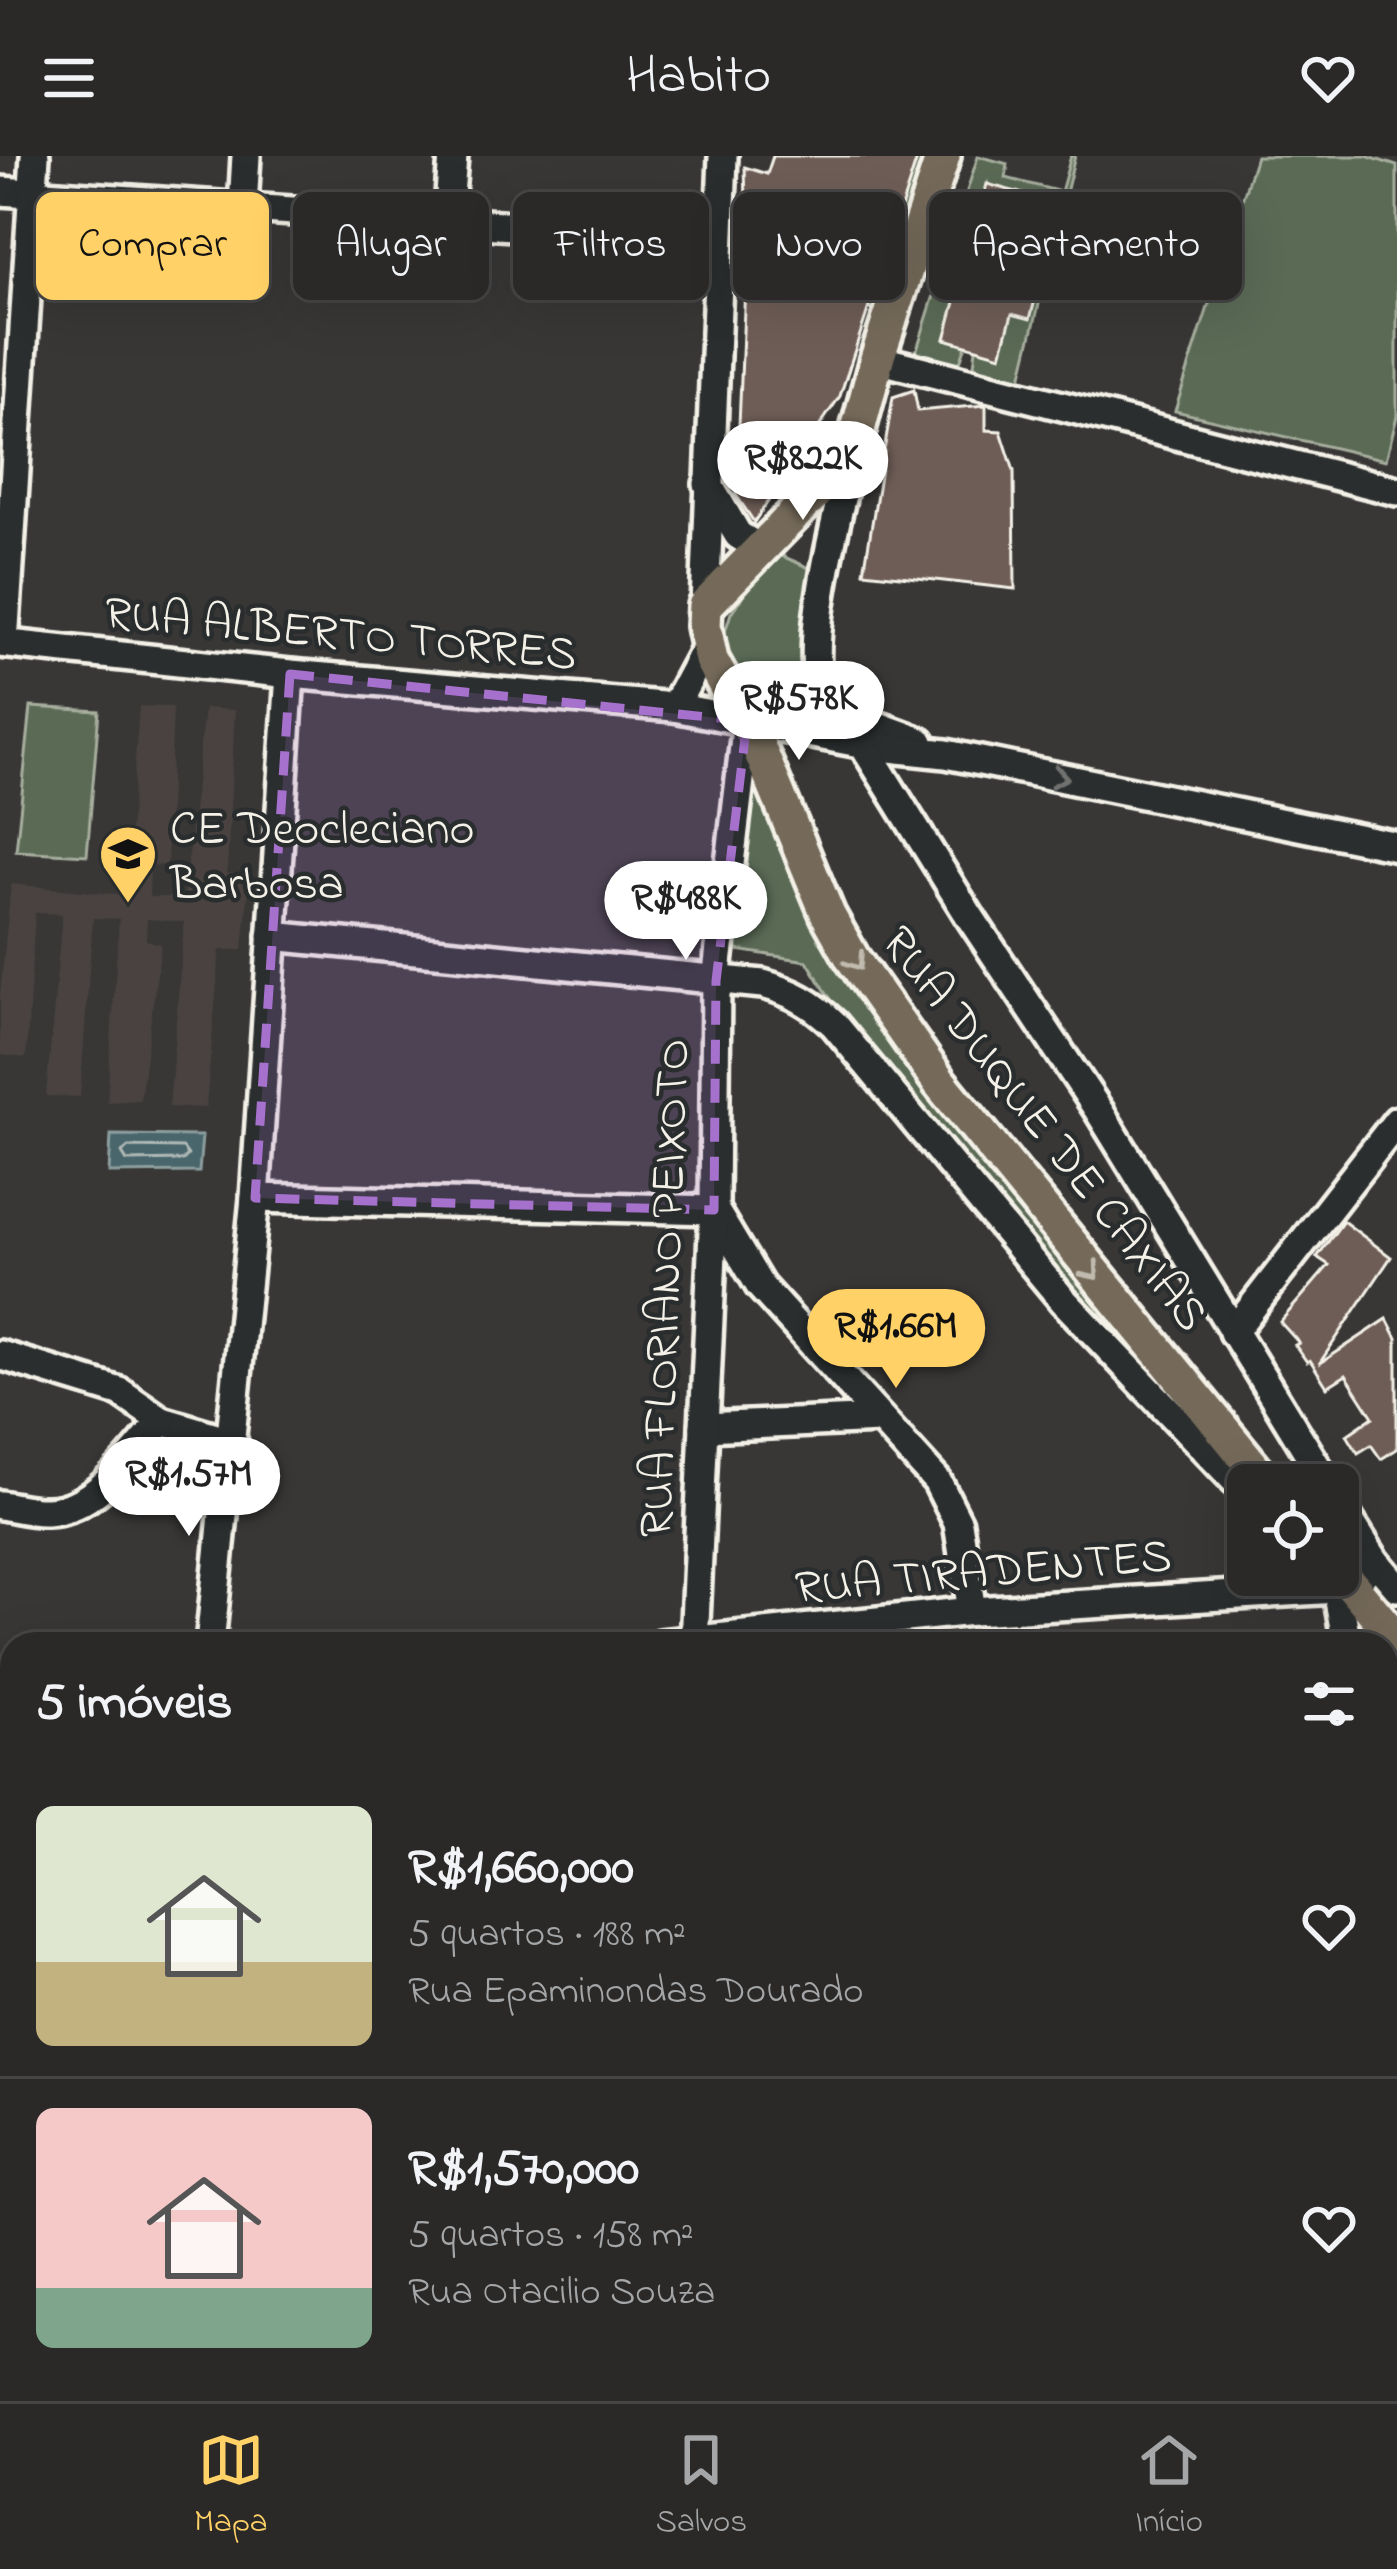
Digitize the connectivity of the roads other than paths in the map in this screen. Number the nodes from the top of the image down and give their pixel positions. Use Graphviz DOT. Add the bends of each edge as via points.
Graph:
graph roads {
  1 [pos="35,156"];
  2 [pos="246,156"];
  3 [pos="453,156"];
  4 [pos="723,156"];
  5 [pos="943,156"];
  6 [pos="0,191"];
  7 [pos="244,192"];
  8 [pos="450,192"];
  9 [pos="33,194"];
  10 [pos="36,194"];
  11 [pos="489,224"];
  12 [pos="719,240"];
  13 [pos="877,359"];
  14 [pos="851,456"];
  15 [pos="708,484"];
  16 [pos="1397,491"];
  17 [pos="761,549"];
  18 [pos="705,606"];
  19 [pos="2,643"];
  20 [pos="707,645"];
  21 [pos="290,674"];
  22 [pos="674,707"];
  23 [pos="751,731"];
  24 [pos="862,742"];
  25 [pos="946,754"];
  26 [pos="1397,846"];
  27 [pos="272,936"];
  28 [pos="716,981"];
  29 [pos="1397,1121"];
  30 [pos="255,1198"];
  31 [pos="714,1210"];
  32 [pos="1233,1332"];
  33 [pos="0,1355"];
  34 [pos="880,1419"];
  35 [pos="162,1421"];
  36 [pos="704,1427"];
  37 [pos="232,1442"];
  38 [pos="1251,1464"];
  39 [pos="1315,1464"];
  40 [pos="1227,1473"];
  41 [pos="0,1505"];
  42 [pos="1359,1579"];
  43 [pos="1227,1587"];
  44 [pos="1397,1587"];
  45 [pos="1359,1593"];
  46 [pos="1346,1596"];
  47 [pos="972,1611"];
  48 [pos="943,1615"];
  49 [pos="211,1632"];
  50 [pos="694,1632"];
  51 [pos="892,1632"];
  52 [pos="945,1632"];
  53 [pos="1347,1632"];
  54 [pos="1390,1632"];
  1 -- 9 [label="street"];
  2 -- 7 [label="street"];
  3 -- 8 [label="street"];
  4 -- 12 [label="street"];
  5 -- 13 [label="main road"];
  6 -- 9 [label="street"];
  9 -- 10 [label="street"];
  9 -- 19 [label="street"];
  11 -- 12 [label="street"];
  12 -- 15 [label="street"];
  13 -- 14 [label="main road"];
  13 -- 16 [label="street"];
  14 -- 17 [label="main road"];
  14 -- 25 [label="street" via="827,559 817,680 848,711"];
  15 -- 17 [label="street" via="738,535"];
  15 -- 18 [label="street"];
  17 -- 18 [label="main road"];
  18 -- 20 [label="main road"];
  19 -- 21 [label="street, RUA ALBERTO TORRES"];
  20 -- 22 [label="street"];
  20 -- 23 [label="main road, RUA DUQUE DE CAXIAS"];
  21 -- 22 [label="street, RUA ALBERTO TORRES"];
  21 -- 27 [label="street"];
  22 -- 23 [label="street, RUA ALBERTO TORRES"];
  23 -- 24 [label="street, RUA ALBERTO TORRES"];
  23 -- 28 [label="street, RUA FLORIANO PEIXOTO"];
  23 -- 38 [label="main road, RUA DUQUE DE CAXIAS, one-way" via="852,958 940,1083"];
  24 -- 25 [label="street, RUA ALBERTO TORRES"];
  24 -- 32 [label="street, RUA DUQUE DE CAXIAS"];
  25 -- 26 [label="street, one-way"];
  27 -- 28 [label="street, RUA DUQUE DE CAXIAS"];
  27 -- 30 [label="street"];
  28 -- 31 [label="street, RUA FLORIANO PEIXOTO"];
  28 -- 40 [label="street, RUA DUQUE DE CAXIAS" via="789,991 834,1024 1063,1300"];
  29 -- 32 [label="street"];
  30 -- 31 [label="street"];
  30 -- 37 [label="street"];
  31 -- 34 [label="street" via="760,1286"];
  31 -- 36 [label="street, RUA FLORIANO PEIXOTO"];
  32 -- 39 [label="street, RUA DUQUE DE CAXIAS"];
  33 -- 35 [label="street" via="120,1392"];
  34 -- 36 [label="street"];
  34 -- 47 [label="street" via="950,1502"];
  35 -- 37 [label="street"];
  35 -- 41 [label="street" via="77,1505 44,1512"];
  36 -- 50 [label="street, RUA FLORIANO PEIXOTO"];
  37 -- 49 [label="street"];
  42 -- 44 [label="street"];
  43 -- 47 [label="street, RUA TIRADENTES"];
  45 -- 54 [label="main road"];
  46 -- 53 [label="street"];
  47 -- 48 [label="street, RUA TIRADENTES"];
  48 -- 51 [label="street, RUA TIRADENTES"];
  48 -- 52 [label="street"];
}
